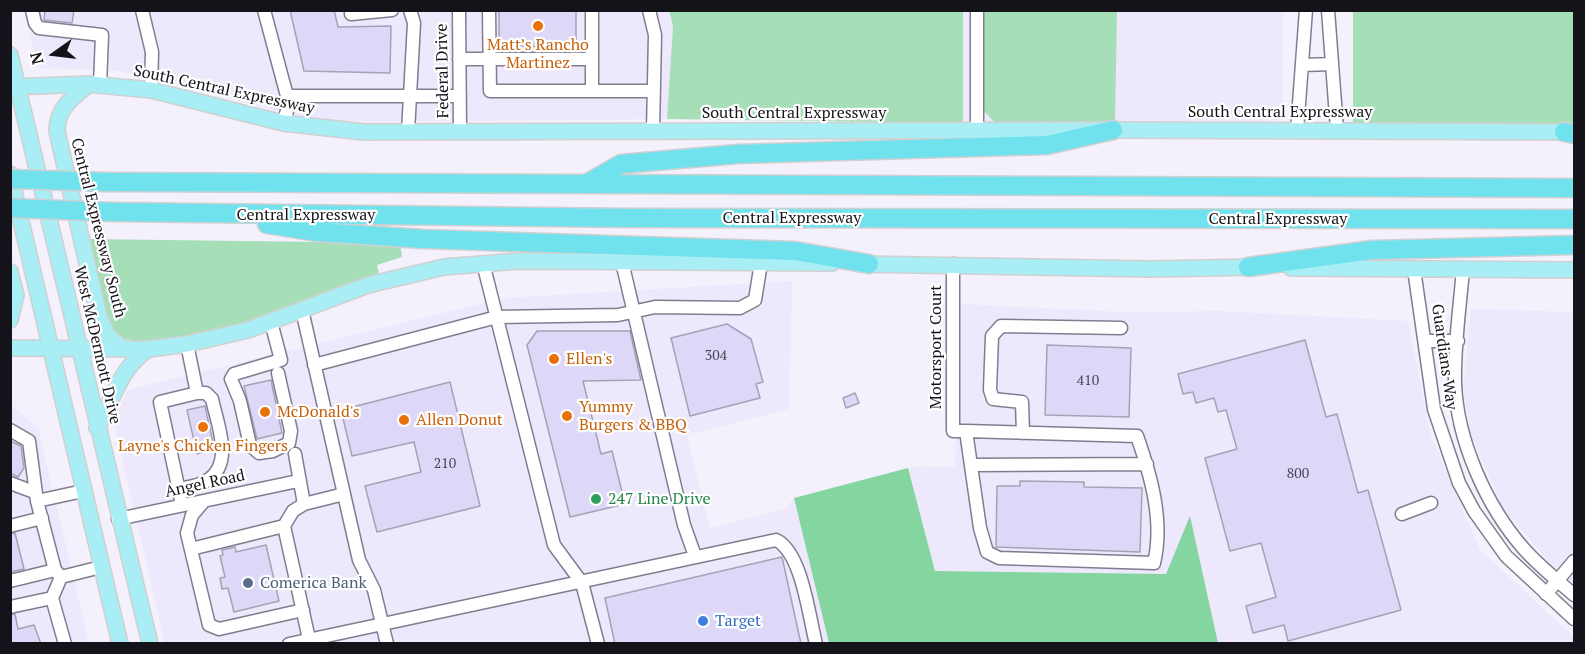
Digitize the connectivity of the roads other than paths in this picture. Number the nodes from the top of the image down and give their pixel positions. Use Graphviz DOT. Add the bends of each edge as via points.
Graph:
graph roads {
  1 [pos="32,10"];
  2 [pos="142,10"];
  3 [pos="264,10"];
  4 [pos="351,10"];
  5 [pos="392,10"];
  6 [pos="410,10"];
  7 [pos="459,10"];
  8 [pos="489,10"];
  9 [pos="592,10"];
  10 [pos="649,10"];
  11 [pos="977,10"];
  12 [pos="1306,10"];
  13 [pos="1328,10"];
  14 [pos="10,55"];
  15 [pos="459,59"];
  16 [pos="489,59"];
  17 [pos="592,59"];
  18 [pos="1332,64"];
  19 [pos="1302,65"];
  20 [pos="94,85"];
  21 [pos="14,87"];
  22 [pos="151,90"];
  23 [pos="592,91"];
  24 [pos="654,91"];
  25 [pos="287,96"];
  26 [pos="412,96"];
  27 [pos="460,96"];
  28 [pos="283,123"];
  29 [pos="653,130"];
  30 [pos="1113,130"];
  31 [pos="1297,130"];
  32 [pos="1337,130"];
  33 [pos="460,131"];
  34 [pos="976,131"];
  35 [pos="408,132"];
  36 [pos="1571,133"];
  37 [pos="10,176"];
  38 [pos="584,185"];
  39 [pos="1575,188"];
  40 [pos="10,208"];
  41 [pos="212,215"];
  42 [pos="1575,219"];
  43 [pos="1575,245"];
  44 [pos="622,262"];
  45 [pos="483,263"];
  46 [pos="761,263"];
  47 [pos="869,264"];
  48 [pos="953,264"];
  49 [pos="1248,267"];
  50 [pos="1414,269"];
  51 [pos="1463,269"];
  52 [pos="1575,270"];
  53 [pos="10,272"];
  54 [pos="302,310"];
  55 [pos="635,311"];
  56 [pos="497,317"];
  57 [pos="10,320"];
  58 [pos="271,322"];
  59 [pos="1121,328"];
  60 [pos="1458,340"];
  61 [pos="1426,341"];
  62 [pos="187,344"];
  63 [pos="10,348"];
  64 [pos="123,349"];
  65 [pos="149,349"];
  66 [pos="50,350"];
  67 [pos="79,350"];
  68 [pos="314,365"];
  69 [pos="280,367"];
  70 [pos="197,393"];
  71 [pos="97,428"];
  72 [pos="10,430"];
  73 [pos="966,431"];
  74 [pos="1023,433"];
  75 [pos="295,454"];
  76 [pos="1147,464"];
  77 [pos="973,465"];
  78 [pos="298,481"];
  79 [pos="10,483"];
  80 [pos="178,489"];
  81 [pos="83,491"];
  82 [pos="344,494"];
  83 [pos="35,496"];
  84 [pos="204,501"];
  85 [pos="304,504"];
  86 [pos="1431,504"];
  87 [pos="182,506"];
  88 [pos="1402,514"];
  89 [pos="42,518"];
  90 [pos="118,519"];
  91 [pos="10,526"];
  92 [pos="284,526"];
  93 [pos="191,549"];
  94 [pos="695,556"];
  95 [pos="1575,561"];
  96 [pos="101,567"];
  97 [pos="1542,567"];
  98 [pos="58,574"];
  99 [pos="1530,580"];
  100 [pos="1557,580"];
  101 [pos="10,581"];
  102 [pos="582,583"];
  103 [pos="1546,594"];
  104 [pos="1575,595"];
  105 [pos="52,598"];
  106 [pos="10,607"];
  107 [pos="303,610"];
  108 [pos="1575,619"];
  109 [pos="382,623"];
  110 [pos="309,639"];
  111 [pos="65,644"];
  112 [pos="120,644"];
  113 [pos="150,644"];
  114 [pos="289,644"];
  115 [pos="387,644"];
  116 [pos="598,644"];
  117 [pos="816,644"];
  1 -- 20 [label="street" via="39,28 102,35"];
  2 -- 22 [label="street" via="152,52"];
  3 -- 25 [label="street"];
  4 -- 5 [label="street" via="351,14"];
  6 -- 26 [label="street" via="414,23"];
  7 -- 15 [label="street, Federal Drive"];
  8 -- 16 [label="street"];
  9 -- 17 [label="street"];
  10 -- 24 [label="street" via="655,35"];
  11 -- 34 [label="street"];
  12 -- 19 [label="street"];
  13 -- 18 [label="street"];
  14 -- 21 [label="main road, West McDermott Drive"];
  15 -- 16 [label="street"];
  15 -- 27 [label="street, Federal Drive"];
  16 -- 17 [label="street"];
  16 -- 23 [label="street" via="490,91"];
  17 -- 23 [label="street"];
  18 -- 19 [label="street"];
  18 -- 32 [label="street"];
  19 -- 31 [label="street"];
  20 -- 21 [label="main road, South Central Expressway"];
  20 -- 22 [label="main road, South Central Expressway"];
  20 -- 64 [label="main road, Central Expressway South" via="64,105 57,119 57,131 99,317 108,336"];
  21 -- 67 [label="main road, West McDermott Drive"];
  22 -- 28 [label="main road, South Central Expressway"];
  23 -- 24 [label="street"];
  24 -- 29 [label="street"];
  25 -- 26 [label="street"];
  25 -- 28 [label="street"];
  26 -- 27 [label="street"];
  26 -- 35 [label="street"];
  27 -- 33 [label="street, Federal Drive"];
  28 -- 35 [label="main road, South Central Expressway" via="335,130"];
  29 -- 33 [label="main road, South Central Expressway"];
  29 -- 34 [label="main road, South Central Expressway"];
  30 -- 31 [label="main road, South Central Expressway"];
  30 -- 34 [label="main road, South Central Expressway"];
  30 -- 38 [label="highway" via="1047,145 738,154 621,164"];
  31 -- 32 [label="main road, South Central Expressway"];
  32 -- 36 [label="main road, South Central Expressway"];
  33 -- 35 [label="main road, South Central Expressway"];
  37 -- 38 [label="highway, Central Expressway, bridge" via="106,182"];
  37 -- 66 [label="main road"];
  38 -- 39 [label="highway, Central Expressway"];
  40 -- 41 [label="highway, Central Expressway, bridge"];
  41 -- 42 [label="highway, Central Expressway"];
  41 -- 47 [label="highway" via="328,233 510,244 795,251"];
  43 -- 49 [label="highway" via="1372,250"];
  44 -- 45 [label="main road"];
  44 -- 46 [label="main road"];
  44 -- 55 [label="street"];
  45 -- 54 [label="main road" via="409,274"];
  45 -- 56 [label="street"];
  46 -- 47 [label="main road"];
  46 -- 55 [label="street" via="758,294 748,305"];
  47 -- 48 [label="main road"];
  48 -- 49 [label="main road"];
  48 -- 73 [label="street, Motorsport Court" via="953,431"];
  49 -- 50 [label="main road"];
  50 -- 51 [label="main road"];
  50 -- 61 [label="street, Guardians Way"];
  51 -- 52 [label="main road"];
  51 -- 60 [label="street, Guardians Way"];
  53 -- 57 [label="main road" via="16,295"];
  54 -- 58 [label="main road"];
  54 -- 68 [label="street"];
  55 -- 56 [label="street" via="618,315"];
  55 -- 94 [label="street" via="684,525"];
  56 -- 68 [label="street"];
  56 -- 102 [label="street" via="554,545"];
  58 -- 62 [label="main road"];
  58 -- 69 [label="street"];
  59 -- 74 [label="street" via="1001,326 995,330 990,390 993,399 1000,402 1022,402"];
  60 -- 61 [label="street"];
  60 -- 97 [label="street, Guardians Way" via="1456,401 1469,449 1493,505 1523,548"];
  61 -- 99 [label="street, Guardians Way" via="1434,409 1459,483 1491,537"];
  62 -- 65 [label="main road"];
  62 -- 70 [label="street"];
  63 -- 66 [label="main road"];
  64 -- 65 [label="main road"];
  64 -- 67 [label="main road"];
  65 -- 71 [label="main road" via="136,357 119,379"];
  66 -- 67 [label="main road"];
  66 -- 81 [label="main road"];
  67 -- 71 [label="main road, West McDermott Drive"];
  68 -- 82 [label="street"];
  69 -- 69 [label="street" via="234,374 231,379 250,445 259,453 273,452 289,443 291,431"];
  70 -- 80 [label="street" via="160,402"];
  70 -- 80 [label="street" via="206,393 212,399 223,456 212,477"];
  71 -- 90 [label="main road, West McDermott Drive"];
  72 -- 83 [label="street" via="29,441"];
  73 -- 74 [label="street"];
  73 -- 77 [label="street"];
  74 -- 76 [label="street" via="1137,436"];
  75 -- 78 [label="street"];
  76 -- 77 [label="street"];
  76 -- 77 [label="street" via="1158,518 1154,563 999,558 987,552 980,528"];
  78 -- 84 [label="street, Angel Road"];
  78 -- 85 [label="street"];
  79 -- 83 [label="street"];
  80 -- 87 [label="street"];
  81 -- 83 [label="street"];
  81 -- 96 [label="main road"];
  82 -- 85 [label="street"];
  82 -- 109 [label="street" via="358,560 375,590"];
  83 -- 89 [label="street"];
  84 -- 87 [label="street, Angel Road"];
  84 -- 93 [label="street" via="189,524"];
  85 -- 92 [label="street" via="292,511"];
  86 -- 88 [label="street"];
  87 -- 90 [label="street, Angel Road"];
  89 -- 91 [label="street"];
  89 -- 98 [label="street"];
  90 -- 113 [label="main road, West McDermott Drive"];
  92 -- 93 [label="street"];
  92 -- 107 [label="street"];
  93 -- 107 [label="street" via="208,625 213,629"];
  94 -- 102 [label="street"];
  94 -- 117 [label="street" via="762,541 784,544 796,567"];
  95 -- 100 [label="street"];
  96 -- 98 [label="street"];
  96 -- 112 [label="main road"];
  97 -- 99 [label="street"];
  97 -- 100 [label="street, Guardians Way"];
  98 -- 101 [label="street"];
  98 -- 105 [label="street"];
  99 -- 103 [label="street, Guardians Way"];
  100 -- 103 [label="street"];
  100 -- 104 [label="street, Guardians Way"];
  102 -- 109 [label="street"];
  102 -- 116 [label="street"];
  103 -- 108 [label="street, Guardians Way"];
  105 -- 106 [label="street"];
  105 -- 111 [label="street"];
  107 -- 110 [label="street"];
  109 -- 110 [label="street"];
  109 -- 115 [label="street"];
  110 -- 114 [label="street"];
}
